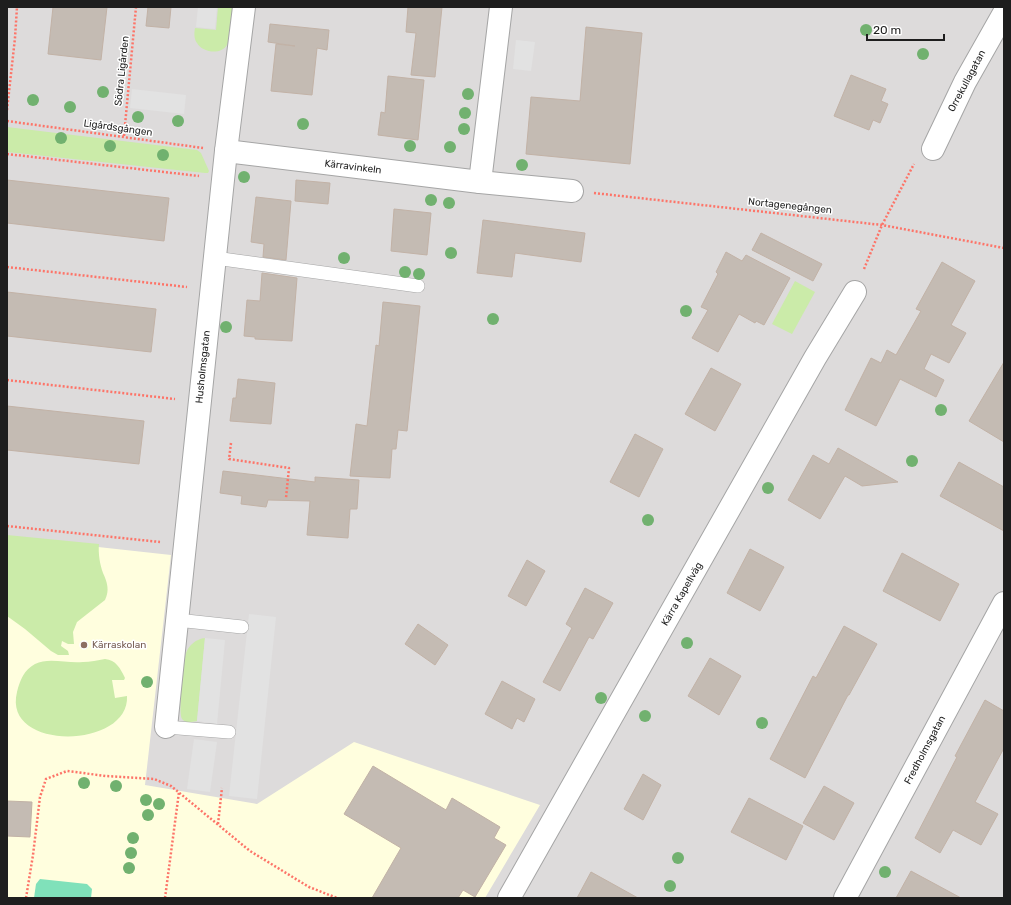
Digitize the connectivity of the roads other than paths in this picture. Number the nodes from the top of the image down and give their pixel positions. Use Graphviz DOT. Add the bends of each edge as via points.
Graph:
graph roads {
  1 [pos="244,7"];
  2 [pos="501,7"];
  3 [pos="1004,13"];
  4 [pos="933,149"];
  5 [pos="226,151"];
  6 [pos="480,182"];
  7 [pos="572,191"];
  8 [pos="215,258"];
  9 [pos="418,286"];
  10 [pos="855,292"];
  11 [pos="1004,602"];
  12 [pos="177,620"];
  13 [pos="242,627"];
  14 [pos="166,726"];
  15 [pos="229,732"];
  16 [pos="509,898"];
  17 [pos="846,898"];
  1 -- 5 [label="street, Husholmsgatan"];
  2 -- 6 [label="street"];
  3 -- 4 [label="street, Orrekullagatan" via="965,82"];
  5 -- 6 [label="street, Kärravinkeln"];
  5 -- 8 [label="street, Husholmsgatan"];
  6 -- 7 [label="street, Kärravinkeln"];
  8 -- 9 [label="lane"];
  8 -- 12 [label="street, Husholmsgatan"];
  10 -- 16 [label="street, Kärra Kapellväg" via="815,358"];
  11 -- 17 [label="street, Fredholmsgatan"];
  12 -- 13 [label="lane"];
  12 -- 14 [label="street, Husholmsgatan"];
  14 -- 15 [label="lane"];
}
